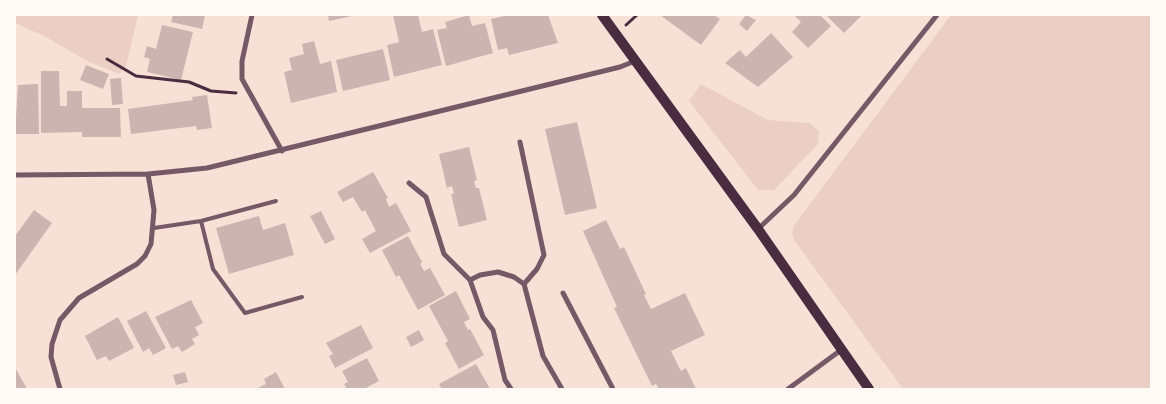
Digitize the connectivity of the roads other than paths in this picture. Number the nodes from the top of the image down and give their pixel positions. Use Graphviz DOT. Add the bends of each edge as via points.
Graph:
graph roads {
  1 [pos="252,15"];
  2 [pos="602,15"];
  3 [pos="937,15"];
  4 [pos="636,61"];
  5 [pos="520,142"];
  6 [pos="282,151"];
  7 [pos="148,174"];
  8 [pos="15,175"];
  9 [pos="409,183"];
  10 [pos="276,201"];
  11 [pos="201,221"];
  12 [pos="154,228"];
  13 [pos="758,229"];
  14 [pos="470,280"];
  15 [pos="524,284"];
  16 [pos="563,293"];
  17 [pos="302,297"];
  18 [pos="842,350"];
  19 [pos="60,389"];
  20 [pos="512,389"];
  21 [pos="562,389"];
  22 [pos="613,389"];
  23 [pos="788,389"];
  24 [pos="869,389"];
  1 -- 6 [label="street" via="242,72 249,94"];
  2 -- 4 [label="main road"];
  3 -- 13 [label="street" via="794,195"];
  4 -- 6 [label="street"];
  4 -- 13 [label="main road"];
  5 -- 15 [label="street" via="544,255"];
  6 -- 7 [label="street" via="207,168"];
  7 -- 8 [label="street"];
  7 -- 12 [label="street"];
  9 -- 14 [label="street" via="426,197 444,254"];
  10 -- 11 [label="lane"];
  11 -- 12 [label="lane"];
  11 -- 17 [label="lane" via="212,269 245,313"];
  12 -- 19 [label="street" via="152,244 137,264 79,298 60,320 51,357"];
  13 -- 18 [label="main road"];
  14 -- 15 [label="street" via="498,272"];
  14 -- 20 [label="street" via="483,316 494,330 505,380"];
  15 -- 21 [label="street" via="543,356"];
  16 -- 22 [label="street"];
  18 -- 23 [label="street"];
  18 -- 24 [label="main road"];
}
